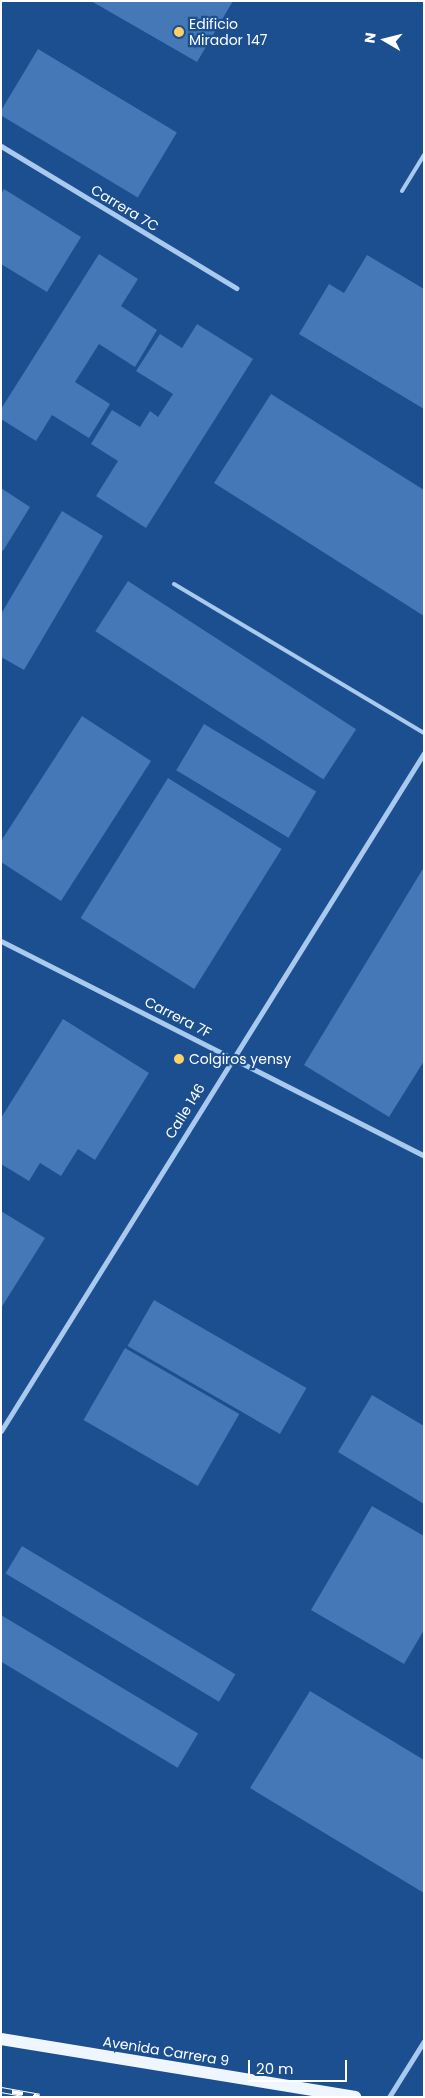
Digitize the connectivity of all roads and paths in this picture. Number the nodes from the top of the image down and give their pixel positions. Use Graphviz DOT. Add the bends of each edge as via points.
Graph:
graph roads {
  1 [pos="1,146"];
  2 [pos="424,155"];
  3 [pos="402,191"];
  4 [pos="236,288"];
  5 [pos="174,584"];
  6 [pos="424,733"];
  7 [pos="424,754"];
  8 [pos="1,941"];
  9 [pos="232,1056"];
  10 [pos="424,1156"];
  11 [pos="1,1431"];
  12 [pos="1,2038"];
  13 [pos="424,2040"];
  14 [pos="355,2097"];
  15 [pos="389,2097"];
  1 -- 4 [label="street, Carrera 7C"];
  2 -- 3 [label="lane"];
  5 -- 6 [label="lane"];
  7 -- 9 [label="street, Calle 146"];
  8 -- 9 [label="street, Carrera 7F"];
  9 -- 10 [label="street, Carrera 7F"];
  9 -- 11 [label="street, Calle 146"];
  12 -- 14 [label="main road, Avenida Carrera 9"];
  13 -- 15 [label="street"];
}
